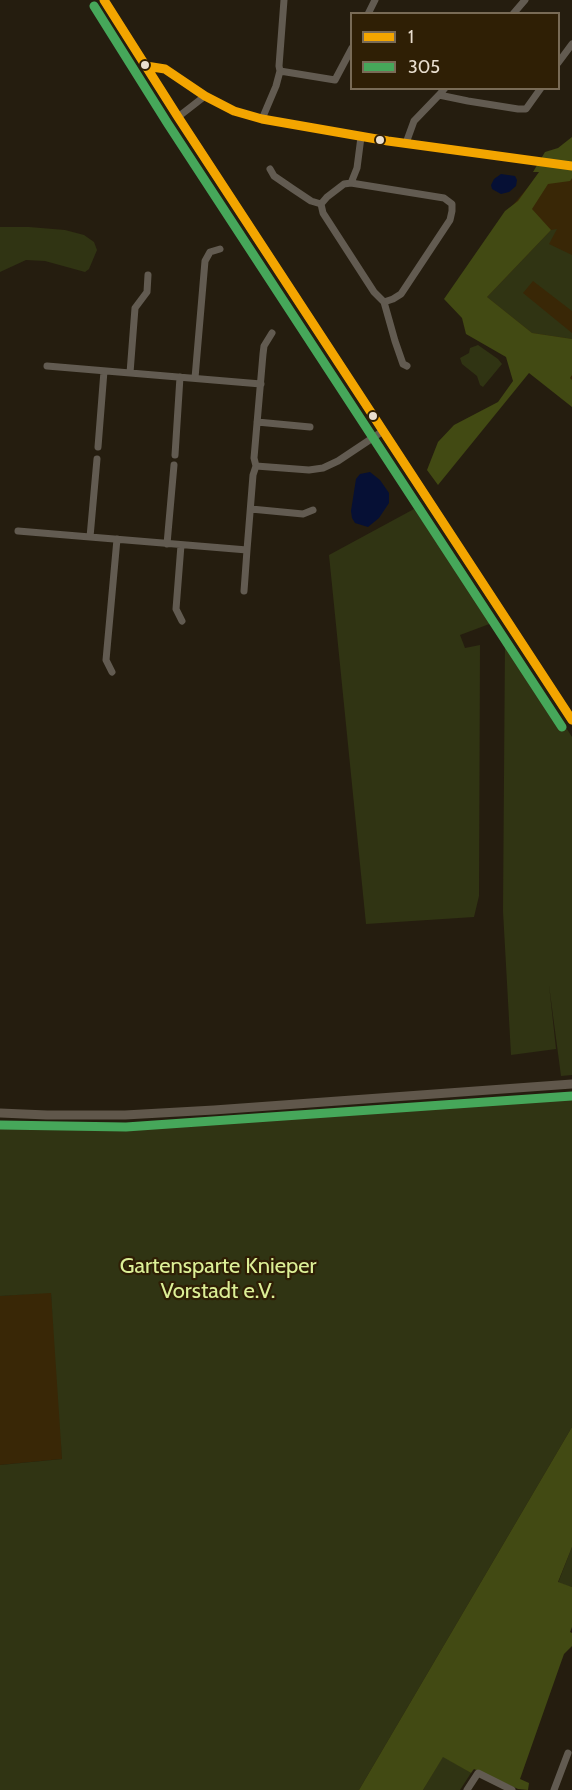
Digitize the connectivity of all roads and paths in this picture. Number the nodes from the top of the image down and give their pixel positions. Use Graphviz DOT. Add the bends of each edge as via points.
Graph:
graph roads {
  1 [pos="104,0"];
  2 [pos="284,0"];
  3 [pos="525,0"];
  4 [pos="515,12"];
  5 [pos="572,44"];
  6 [pos="350,50"];
  7 [pos="560,60"];
  8 [pos="146,66"];
  9 [pos="280,71"];
  10 [pos="540,90"];
  11 [pos="442,92"];
  12 [pos="205,96"];
  13 [pos="178,117"];
  14 [pos="262,118"];
  15 [pos="361,137"];
  16 [pos="406,143"];
  17 [pos="572,166"];
  18 [pos="270,169"];
  19 [pos="351,183"];
  20 [pos="321,204"];
  21 [pos="220,249"];
  22 [pos="148,275"];
  23 [pos="384,302"];
  24 [pos="272,333"];
  25 [pos="47,366"];
  26 [pos="407,366"];
  27 [pos="104,371"];
  28 [pos="130,373"];
  29 [pos="180,377"];
  30 [pos="195,378"];
  31 [pos="261,384"];
  32 [pos="257,422"];
  33 [pos="310,427"];
  34 [pos="383,431"];
  35 [pos="98,447"];
  36 [pos="175,455"];
  37 [pos="97,459"];
  38 [pos="174,465"];
  39 [pos="256,466"];
  40 [pos="250,508"];
  41 [pos="313,510"];
  42 [pos="18,531"];
  43 [pos="90,537"];
  44 [pos="117,539"];
  45 [pos="167,544"];
  46 [pos="181,545"];
  47 [pos="247,550"];
  48 [pos="244,591"];
  49 [pos="182,621"];
  50 [pos="112,672"];
  51 [pos="572,720"];
  52 [pos="572,1084"];
  53 [pos="0,1113"];
  54 [pos="568,1753"];
  55 [pos="467,1790"];
  56 [pos="512,1790"];
  57 [pos="554,1790"];
  1 -- 8 [label="street"];
  2 -- 9 [label="street"];
  3 -- 4 [label="street"];
  5 -- 7 [label="street"];
  6 -- 9 [label="street" via="335,80"];
  8 -- 12 [label="street" via="165,69"];
  8 -- 13 [label="street"];
  9 -- 14 [label="street"];
  10 -- 11 [label="street" via="526,109 487,105"];
  11 -- 16 [label="street" via="414,121"];
  12 -- 13 [label="street"];
  12 -- 14 [label="street" via="234,111"];
  13 -- 34 [label="street"];
  14 -- 15 [label="street"];
  15 -- 16 [label="street"];
  15 -- 19 [label="street"];
  16 -- 17 [label="street"];
  18 -- 20 [label="street" via="297,192"];
  19 -- 20 [label="street" via="335,189"];
  19 -- 23 [label="street" via="444,198 452,204 450,220 401,294"];
  20 -- 23 [label="street" via="323,213"];
  21 -- 30 [label="street" via="210,252 205,261"];
  22 -- 28 [label="street" via="147,292 135,308"];
  23 -- 26 [label="street" via="403,364"];
  24 -- 31 [label="street" via="264,346"];
  25 -- 27 [label="street"];
  27 -- 28 [label="street"];
  27 -- 35 [label="street"];
  28 -- 29 [label="street"];
  29 -- 30 [label="street"];
  29 -- 36 [label="street"];
  30 -- 31 [label="street"];
  31 -- 32 [label="street"];
  32 -- 33 [label="street"];
  32 -- 39 [label="street"];
  34 -- 39 [label="street" via="338,461 318,469"];
  34 -- 51 [label="street"];
  37 -- 43 [label="street"];
  38 -- 45 [label="street"];
  39 -- 40 [label="street"];
  40 -- 41 [label="street" via="303,514"];
  40 -- 47 [label="street"];
  42 -- 43 [label="street"];
  43 -- 44 [label="street"];
  44 -- 45 [label="street"];
  44 -- 50 [label="street" via="106,660"];
  45 -- 46 [label="street"];
  46 -- 47 [label="street"];
  46 -- 49 [label="street" via="176,609"];
  47 -- 48 [label="street"];
  52 -- 53 [label="main road" via="125,1115"];
  54 -- 57 [label="street"];
  55 -- 56 [label="street" via="478,1773"];
}
